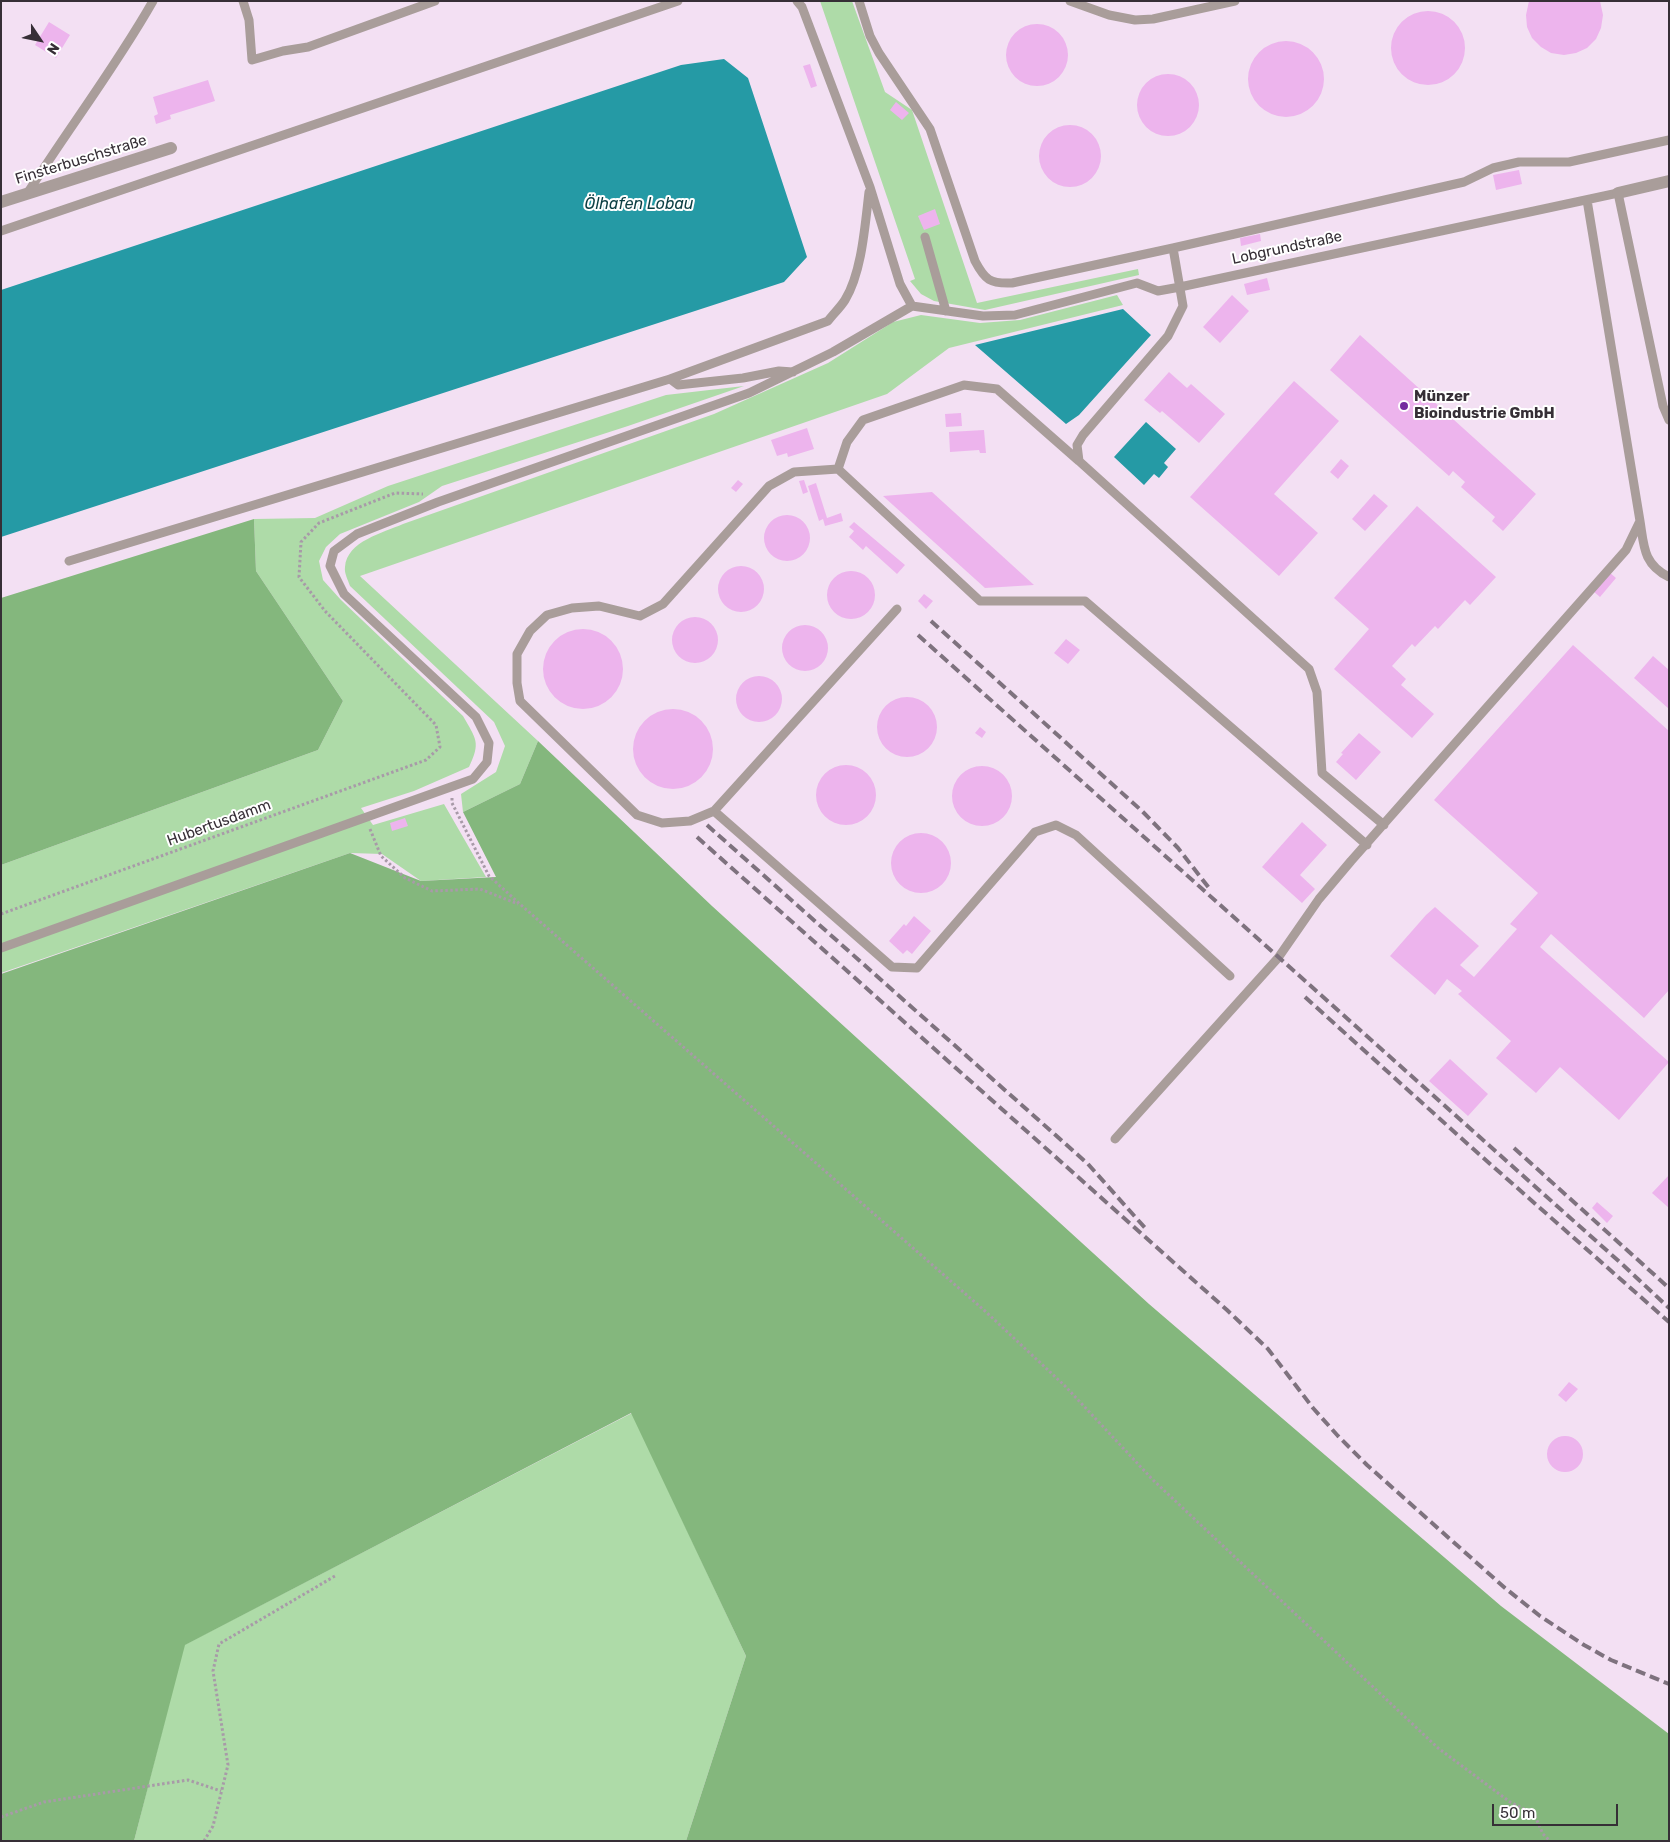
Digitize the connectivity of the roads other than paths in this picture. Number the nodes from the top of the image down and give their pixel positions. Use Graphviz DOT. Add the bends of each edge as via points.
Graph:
graph roads {
  1 [pos="153,1"];
  2 [pos="243,1"];
  3 [pos="435,1"];
  4 [pos="678,1"];
  5 [pos="796,1"];
  6 [pos="859,1"];
  7 [pos="1070,1"];
  8 [pos="1235,1"];
  9 [pos="1669,140"];
  10 [pos="171,148"];
  11 [pos="1669,181"];
  12 [pos="870,187"];
  13 [pos="1618,193"];
  14 [pos="27,194"];
  15 [pos="1587,200"];
  16 [pos="1,202"];
  17 [pos="1,231"];
  18 [pos="925,237"];
  19 [pos="1173,248"];
  20 [pos="1180,287"];
  21 [pos="912,306"];
  22 [pos="946,311"];
  23 [pos="793,372"];
  24 [pos="670,379"];
  25 [pos="1669,420"];
  26 [pos="1080,461"];
  27 [pos="838,469"];
  28 [pos="1640,520"];
  29 [pos="69,561"];
  30 [pos="1669,577"];
  31 [pos="897,609"];
  32 [pos="714,811"];
  33 [pos="1384,825"];
  34 [pos="1367,845"];
  35 [pos="1,948"];
  36 [pos="1230,976"];
  37 [pos="1115,1140"];
  1 -- 14 [label="lane"];
  2 -- 3 [label="lane" via="249,20 252,60 308,47"];
  4 -- 17 [label="lane"];
  5 -- 12 [label="lane" via="802,7"];
  6 -- 19 [label="lane" via="879,53 930,129 975,261 988,280 1012,283"];
  7 -- 8 [label="lane" via="1135,20"];
  9 -- 19 [label="lane" via="1569,162 1519,162 1493,168 1464,182"];
  10 -- 14 [label="street, Finsterbuschstraße"];
  11 -- 13 [label="street, Lobgrundstraße"];
  12 -- 21 [label="lane" via="900,284"];
  12 -- 24 [label="lane" via="853,283 828,321"];
  13 -- 15 [label="lane, Lobgrundstraße"];
  13 -- 25 [label="lane" via="1663,406"];
  14 -- 16 [label="street, Finsterbuschstraße"];
  15 -- 20 [label="lane, Lobgrundstraße"];
  15 -- 28 [label="lane"];
  18 -- 22 [label="lane"];
  19 -- 20 [label="lane"];
  20 -- 22 [label="lane, Lobgrundstraße" via="1158,291 1137,283 1015,315 983,316"];
  20 -- 26 [label="lane" via="1183,306 1168,336 1083,435 1077,445"];
  21 -- 22 [label="lane, Lobgrundstraße"];
  21 -- 23 [label="lane"];
  23 -- 24 [label="lane" via="779,371 678,385"];
  23 -- 35 [label="lane" via="749,393 428,506 357,534 334,551 330,566 344,594 476,717 489,743 488,762 473,779"];
  24 -- 29 [label="lane"];
  26 -- 27 [label="lane" via="997,390 964,385 863,420 847,442"];
  26 -- 33 [label="lane" via="1309,669 1317,692 1322,773"];
  27 -- 32 [label="lane" via="794,472 769,486 663,604 640,616 599,606 572,608 547,615 530,631 517,654 520,701 637,814 662,823 690,820"];
  27 -- 34 [label="lane" via="980,601 1086,601"];
  28 -- 30 [label="lane" via="1645,554 1656,571"];
  28 -- 33 [label="lane" via="1626,550"];
  31 -- 32 [label="lane"];
  32 -- 36 [label="lane" via="892,967 917,968 1035,832 1056,825 1076,835"];
  33 -- 34 [label="lane"];
  34 -- 37 [label="lane" via="1319,899 1278,958"];
}
